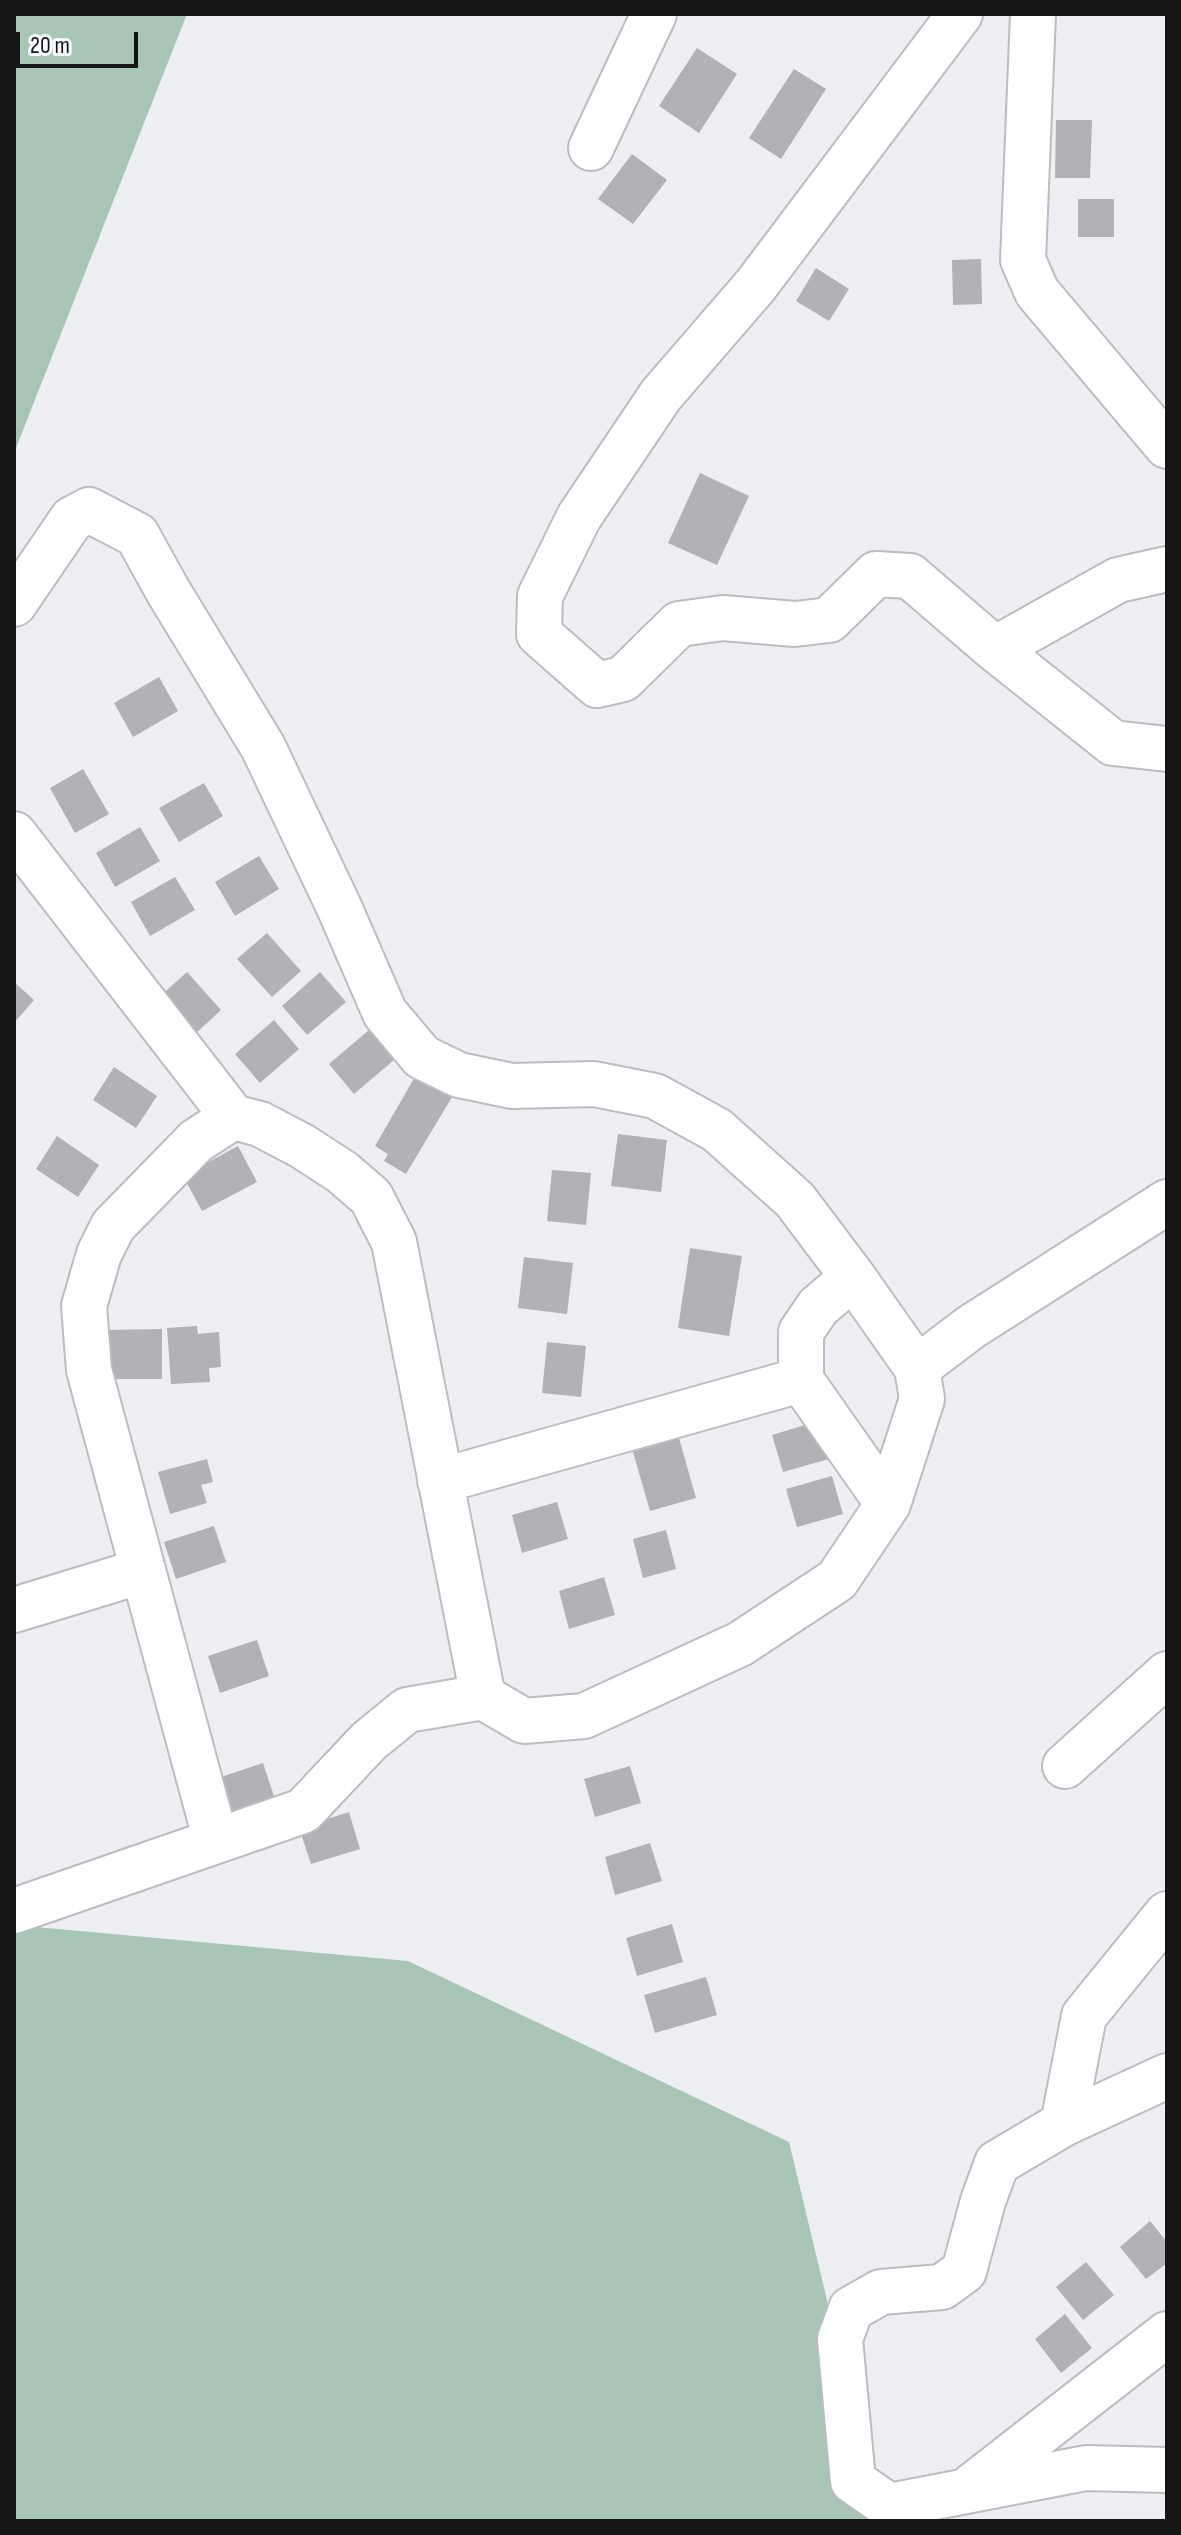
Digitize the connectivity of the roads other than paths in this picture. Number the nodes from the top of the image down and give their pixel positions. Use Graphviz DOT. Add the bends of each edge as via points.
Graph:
graph roads {
  1 [pos="654,14"];
  2 [pos="960,14"];
  3 [pos="1033,14"];
  4 [pos="591,148"];
  5 [pos="1167,446"];
  6 [pos="1167,569"];
  7 [pos="14,604"];
  8 [pos="995,649"];
  9 [pos="1167,749"];
  10 [pos="14,834"];
  11 [pos="233,1117"];
  12 [pos="1167,1202"];
  13 [pos="853,1277"];
  14 [pos="917,1368"];
  15 [pos="801,1380"];
  16 [pos="440,1481"];
  17 [pos="888,1504"];
  18 [pos="142,1571"];
  19 [pos="14,1610"];
  20 [pos="1167,1674"];
  21 [pos="483,1697"];
  22 [pos="1065,1766"];
  23 [pos="216,1841"];
  24 [pos="14,1911"];
  25 [pos="1167,1914"];
  26 [pos="1167,2076"];
  27 [pos="1063,2124"];
  28 [pos="1167,2334"];
  29 [pos="1167,2470"];
  30 [pos="964,2493"];
  1 -- 4 [label="street"];
  2 -- 8 [label="street" via="756,285 661,395 579,517 540,596 539,634 597,685 623,679 679,624 723,618 795,624 829,620 876,574 910,576"];
  3 -- 5 [label="street" via="1023,260 1037,292"];
  6 -- 8 [label="street" via="1118,580"];
  7 -- 13 [label="street" via="72,519 89,510 137,535 263,747 385,1013 422,1057 459,1075 512,1086 594,1084 655,1096 717,1130 795,1200"];
  8 -- 9 [label="street" via="1113,743"];
  10 -- 11 [label="street"];
  11 -- 16 [label="street" via="260,1124 302,1146 371,1197 394,1242"];
  11 -- 18 [label="street" via="196,1141 113,1226 84,1306 89,1370"];
  12 -- 14 [label="street" via="971,1327"];
  13 -- 14 [label="street"];
  13 -- 15 [label="street" via="818,1307 801,1332"];
  14 -- 17 [label="street" via="922,1399"];
  15 -- 16 [label="street"];
  15 -- 17 [label="street"];
  16 -- 21 [label="street"];
  17 -- 21 [label="street" via="837,1580 740,1644 584,1716 524,1721"];
  18 -- 19 [label="street"];
  18 -- 23 [label="street"];
  20 -- 22 [label="street"];
  21 -- 23 [label="street" via="407,1710 369,1741 303,1811"];
  23 -- 24 [label="street"];
  25 -- 27 [label="street" via="1084,2016"];
  26 -- 27 [label="street"];
  27 -- 30 [label="street" via="997,2163 964,2271 942,2287 881,2292 851,2309 840,2339 853,2481 889,2506"];
  28 -- 30 [label="street"];
  29 -- 30 [label="street" via="1086,2468"];
}
